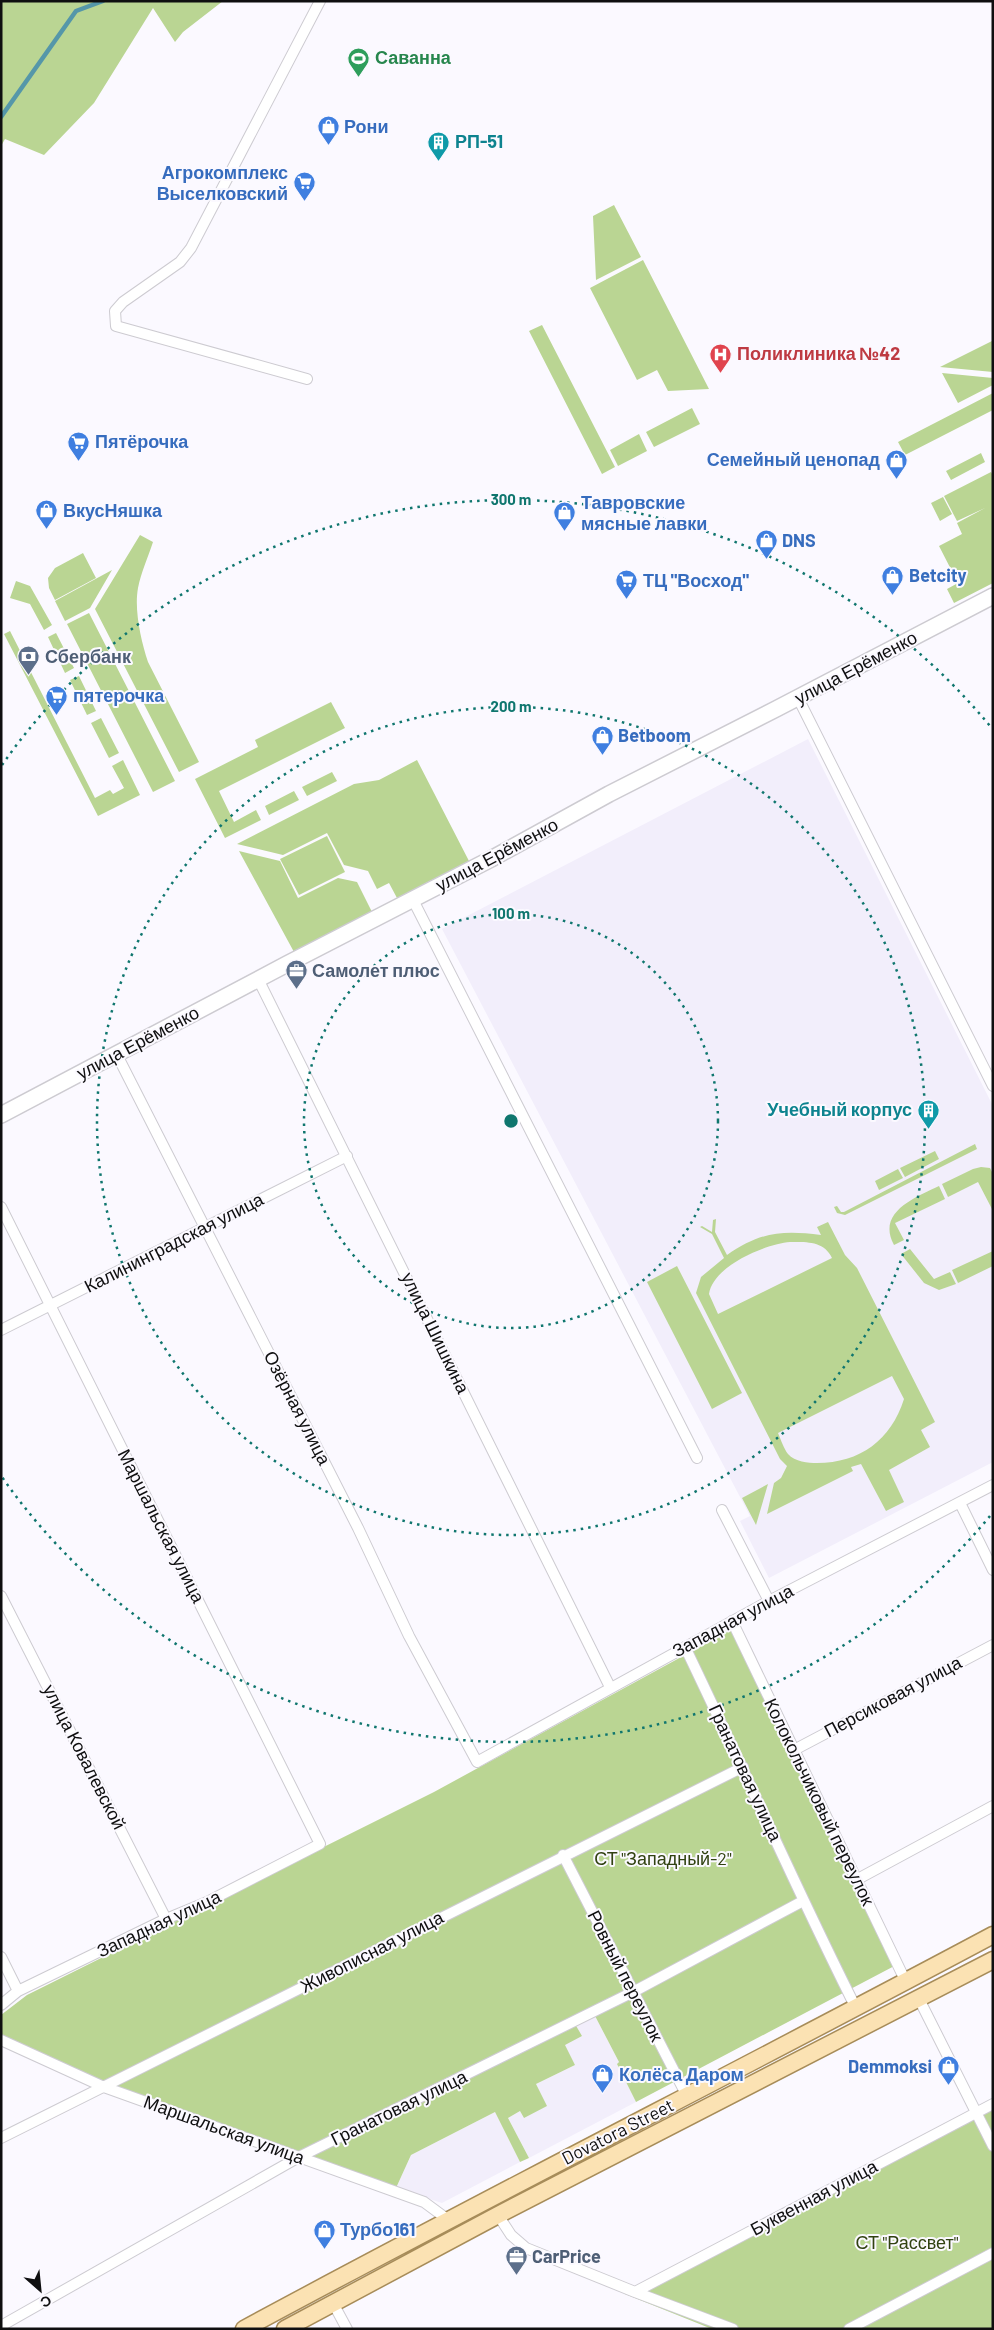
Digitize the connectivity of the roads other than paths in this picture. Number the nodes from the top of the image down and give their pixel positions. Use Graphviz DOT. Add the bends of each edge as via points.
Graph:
graph roads {
  1 [pos="320,1"];
  2 [pos="307,378"];
  3 [pos="993,596"];
  4 [pos="798,698"];
  5 [pos="413,900"];
  6 [pos="258,979"];
  7 [pos="117,1055"];
  8 [pos="993,1086"];
  9 [pos="1,1116"];
  10 [pos="347,1156"];
  11 [pos="1,1207"];
  12 [pos="204,1228"];
  13 [pos="51,1305"];
  14 [pos="1,1330"];
  15 [pos="696,1458"];
  16 [pos="993,1486"];
  17 [pos="960,1503"];
  18 [pos="722,1510"];
  19 [pos="993,1570"];
  20 [pos="1,1596"];
  21 [pos="769,1601"];
  22 [pos="732,1621"];
  23 [pos="993,1645"];
  24 [pos="685,1647"];
  25 [pos="610,1687"];
  26 [pos="794,1750"];
  27 [pos="477,1762"];
  28 [pos="743,1767"];
  29 [pos="993,1806"];
  30 [pos="320,1844"];
  31 [pos="563,1856"];
  32 [pos="856,1880"];
  33 [pos="802,1901"];
  34 [pos="166,1919"];
  35 [pos="993,1935"];
  36 [pos="1,1957"];
  37 [pos="993,1960"];
  38 [pos="906,1982"];
  39 [pos="18,1991"];
  40 [pos="633,1992"];
  41 [pos="919,1999"];
  42 [pos="1,2005"];
  43 [pos="856,2008"];
  44 [pos="1,2040"];
  45 [pos="104,2087"];
  46 [pos="687,2096"];
  47 [pos="993,2104"];
  48 [pos="976,2113"];
  49 [pos="1,2138"];
  50 [pos="993,2146"];
  51 [pos="299,2157"];
  52 [pos="498,2216"];
  53 [pos="447,2219"];
  54 [pos="993,2253"];
  55 [pos="634,2292"];
  56 [pos="333,2303"];
  57 [pos="1,2326"];
  58 [pos="244,2329"];
  59 [pos="285,2329"];
  60 [pos="347,2329"];
  61 [pos="733,2329"];
  62 [pos="849,2329"];
  1 -- 2 [label="street" via="192,248 180,262 122,302 116,311 116,326"];
  3 -- 4 [label="main road, улица Ерёменко"];
  4 -- 5 [label="main road, улица Ерёменко" via="609,794"];
  4 -- 8 [label="street"];
  5 -- 6 [label="main road, улица Ерёменко"];
  5 -- 15 [label="street"];
  6 -- 7 [label="main road, улица Ерёменко"];
  6 -- 10 [label="street, улица Шишкина"];
  7 -- 9 [label="main road, улица Ерёменко"];
  7 -- 12 [label="street, Озёрная улица"];
  10 -- 12 [label="street, Калининградская улица"];
  10 -- 25 [label="street, улица Шишкина"];
  11 -- 13 [label="street, Маршальская улица"];
  12 -- 13 [label="street, Калининградская улица"];
  12 -- 27 [label="street, Озёрная улица" via="358,1528 409,1636"];
  13 -- 14 [label="street, Калининградская улица"];
  13 -- 30 [label="street, Маршальская улица"];
  16 -- 17 [label="street, Западная улица"];
  17 -- 19 [label="street"];
  17 -- 21 [label="street, Западная улица"];
  18 -- 21 [label="street"];
  20 -- 34 [label="street, улица Ковалевской"];
  21 -- 22 [label="street, Западная улица"];
  22 -- 24 [label="street, Западная улица"];
  22 -- 26 [label="street, Колокольчиковый переулок"];
  23 -- 26 [label="street, Персиковая улица"];
  24 -- 25 [label="street, Западная улица"];
  24 -- 28 [label="street, Гранатовая улица"];
  25 -- 27 [label="street, Западная улица"];
  26 -- 32 [label="street, Колокольчиковый переулок"];
  28 -- 31 [label="street, Живописная улица"];
  28 -- 33 [label="street, Гранатовая улица"];
  29 -- 32 [label="street"];
  30 -- 34 [label="street, Западная улица" via="207,1902"];
  31 -- 40 [label="street, Ровный переулок"];
  31 -- 45 [label="street, Живописная улица"];
  32 -- 38 [label="street, Колокольчиковый переулок"];
  33 -- 40 [label="street, Гранатовая улица"];
  33 -- 43 [label="street, Гранатовая улица"];
  34 -- 39 [label="street, Западная улица"];
  35 -- 38 [label="main road, Dovatora Street"];
  36 -- 39 [label="street"];
  37 -- 41 [label="main road, Dovatora Street"];
  38 -- 43 [label="main road, Dovatora Street"];
  39 -- 42 [label="street, Западная улица"];
  40 -- 46 [label="street, Ровный переулок"];
  40 -- 51 [label="street, Гранатовая улица"];
  41 -- 48 [label="street"];
  41 -- 52 [label="main road, Dovatora Street"];
  43 -- 46 [label="main road, Dovatora Street"];
  44 -- 45 [label="street, Маршальская улица"];
  45 -- 49 [label="street, Живописная улица"];
  45 -- 51 [label="street, Маршальская улица"];
  46 -- 53 [label="main road, Dovatora Street"];
  47 -- 48 [label="street, Буквенная улица"];
  48 -- 50 [label="street"];
  48 -- 55 [label="street, Буквенная улица"];
  51 -- 53 [label="street, Маршальская улица" via="424,2202"];
  51 -- 57 [label="street, Гранатовая улица"];
  52 -- 55 [label="street" via="511,2235 526,2248"];
  52 -- 56 [label="main road, Dovatora Street"];
  53 -- 58 [label="main road, Dovatora Street"];
  54 -- 62 [label="street"];
  55 -- 61 [label="street"];
  56 -- 59 [label="main road, Dovatora Street"];
  56 -- 60 [label="street"];
}
